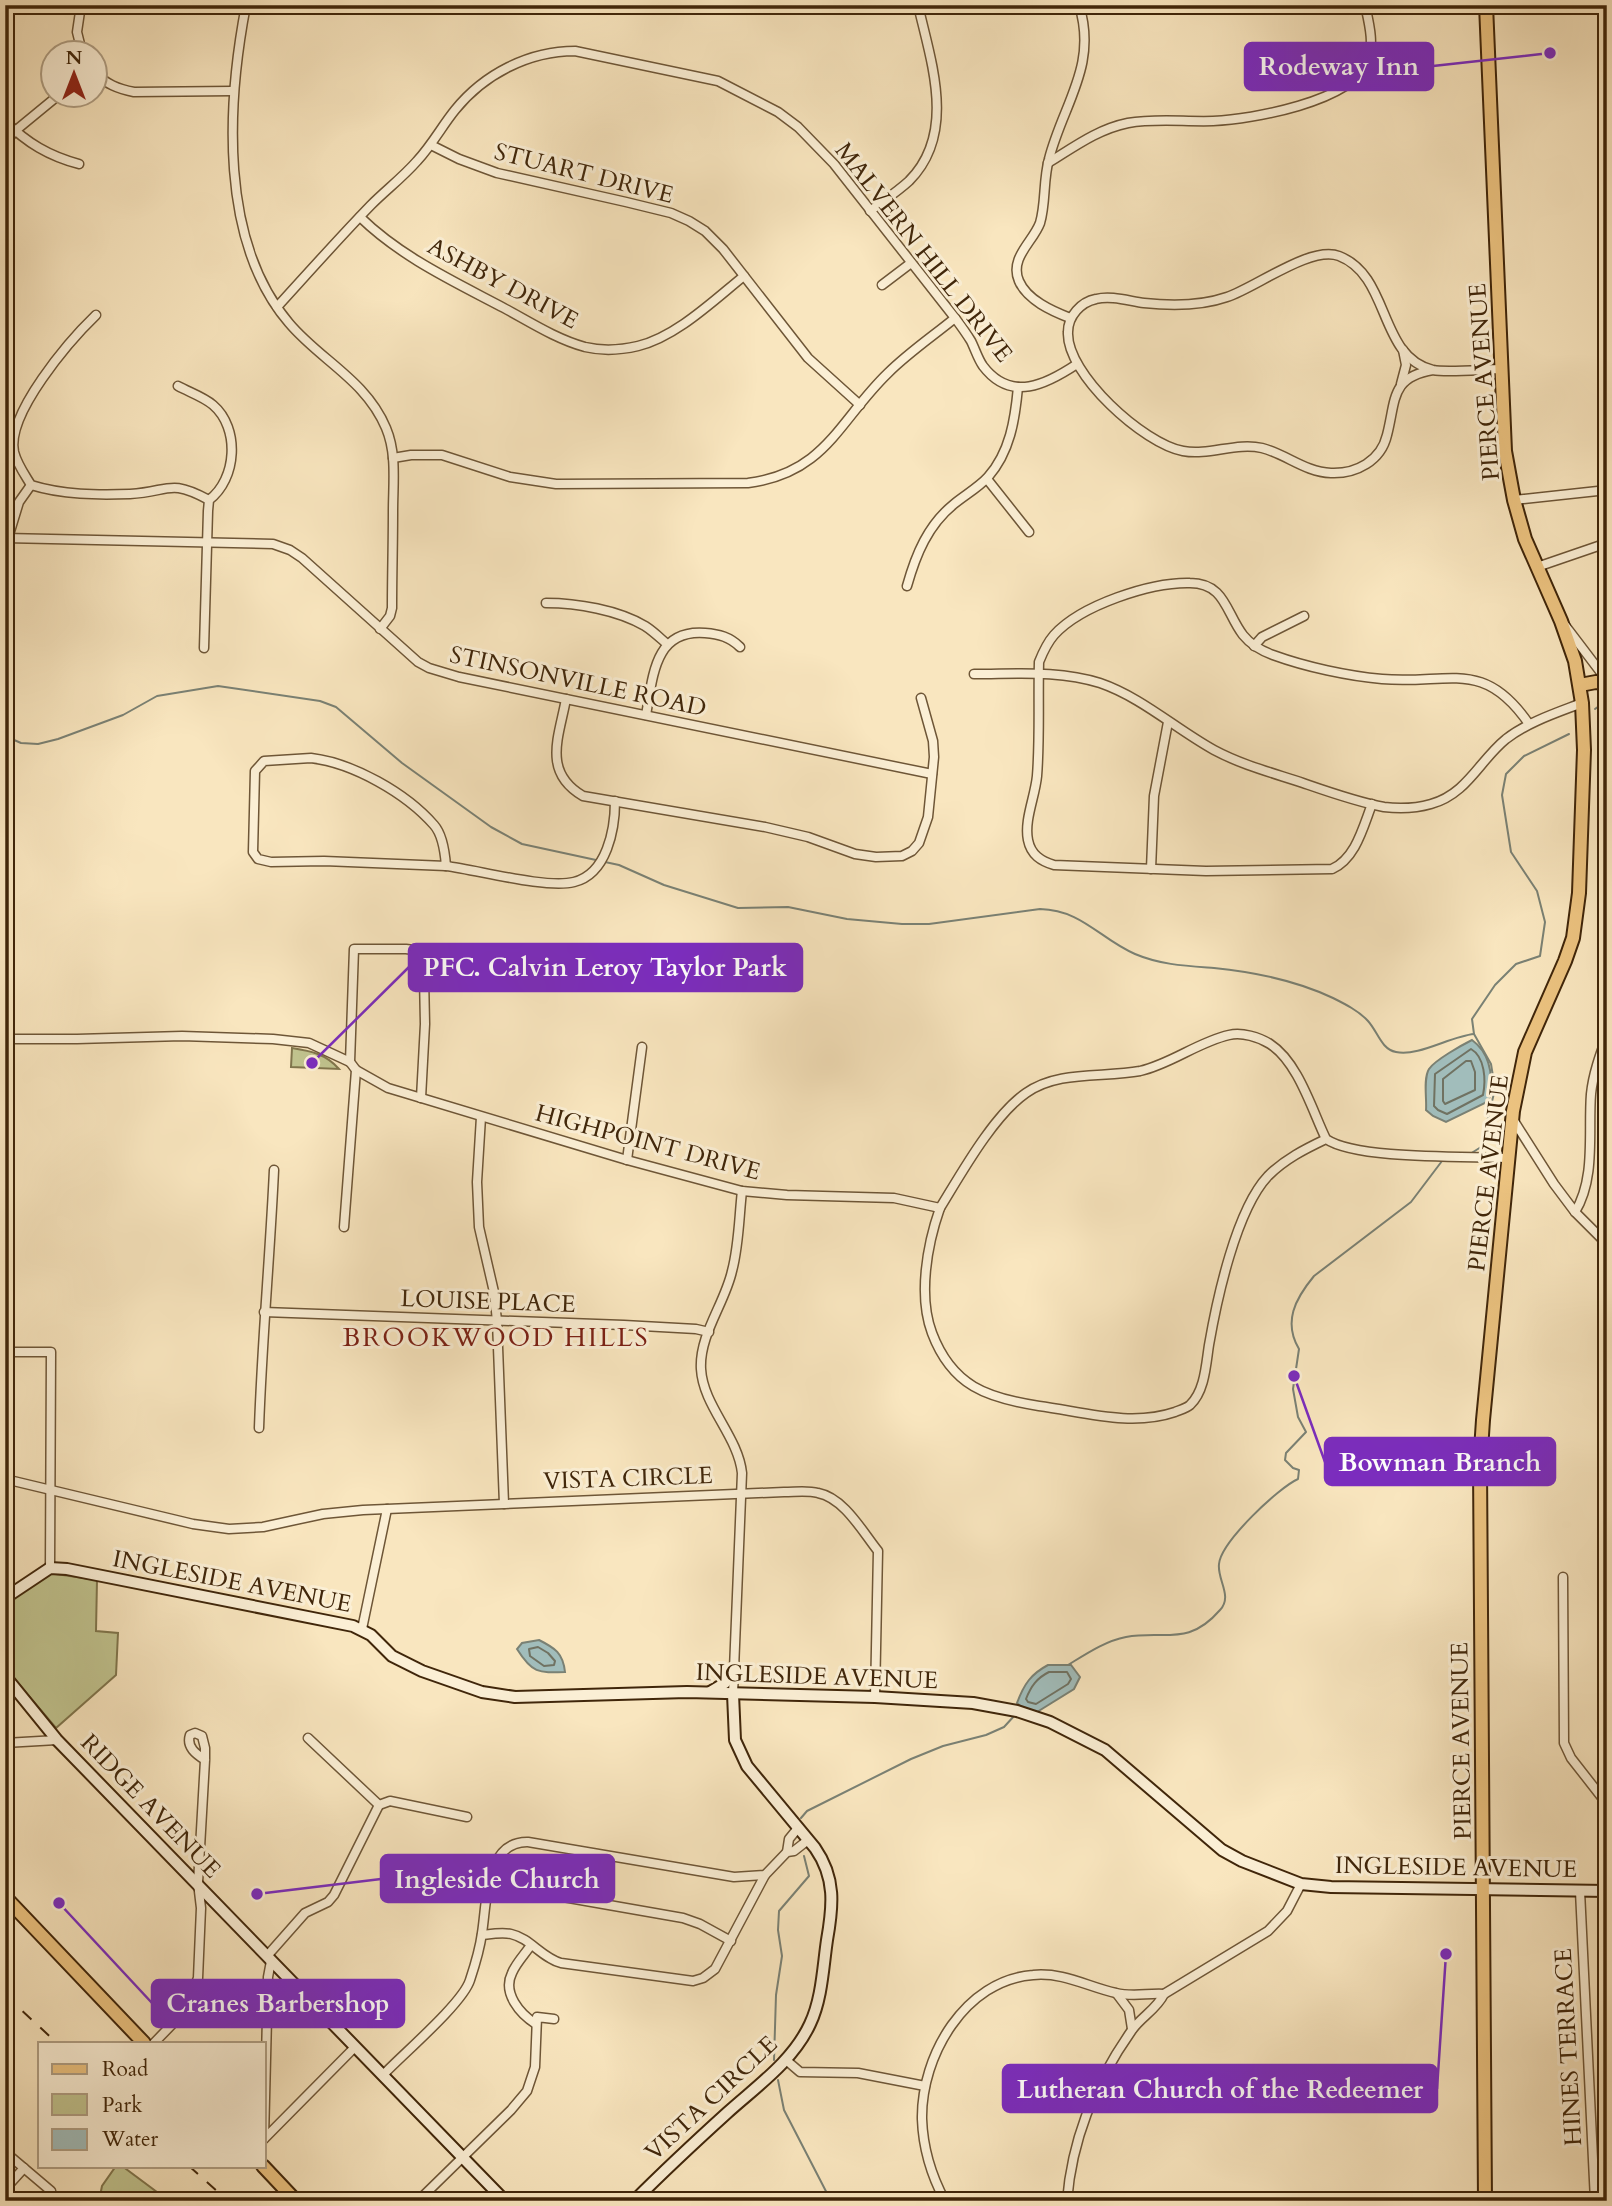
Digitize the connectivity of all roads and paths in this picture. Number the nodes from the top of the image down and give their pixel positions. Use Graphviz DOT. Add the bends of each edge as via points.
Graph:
graph roads {
  1 [pos="80,5"];
  2 [pos="246,5"];
  3 [pos="918,5"];
  4 [pos="1079,5"];
  5 [pos="1365,5"];
  6 [pos="1486,5"];
  7 [pos="78,38"];
  8 [pos="108,84"];
  9 [pos="233,91"];
  10 [pos="43,108"];
  11 [pos="5,121"];
  12 [pos="15,131"];
  13 [pos="5,142"];
  14 [pos="431,145"];
  15 [pos="1048,163"];
  16 [pos="79,164"];
  17 [pos="870,211"];
  18 [pos="360,217"];
  19 [pos="911,263"];
  20 [pos="744,276"];
  21 [pos="882,285"];
  22 [pos="277,307"];
  23 [pos="96,315"];
  24 [pos="955,318"];
  25 [pos="1070,318"];
  26 [pos="1403,350"];
  27 [pos="1077,364"];
  28 [pos="1502,369"];
  29 [pos="1433,370"];
  30 [pos="1401,384"];
  31 [pos="178,386"];
  32 [pos="1018,387"];
  33 [pos="860,405"];
  34 [pos="393,458"];
  35 [pos="987,479"];
  36 [pos="32,485"];
  37 [pos="1607,490"];
  38 [pos="209,500"];
  39 [pos="1514,500"];
  40 [pos="1029,532"];
  41 [pos="7,538"];
  42 [pos="206,543"];
  43 [pos="1607,543"];
  44 [pos="1537,567"];
  45 [pos="907,586"];
  46 [pos="547,603"];
  47 [pos="1304,616"];
  48 [pos="1561,621"];
  49 [pos="380,629"];
  50 [pos="667,644"];
  51 [pos="1254,646"];
  52 [pos="740,647"];
  53 [pos="204,648"];
  54 [pos="1039,673"];
  55 [pos="974,674"];
  56 [pos="1606,683"];
  57 [pos="1580,685"];
  58 [pos="921,698"];
  59 [pos="566,699"];
  60 [pos="1582,703"];
  61 [pos="646,715"];
  62 [pos="1168,722"];
  63 [pos="1529,724"];
  64 [pos="932,774"];
  65 [pos="615,801"];
  66 [pos="1372,804"];
  67 [pos="446,866"];
  68 [pos="1151,869"];
  69 [pos="1607,1036"];
  70 [pos="5,1038"];
  71 [pos="642,1046"];
  72 [pos="350,1062"];
  73 [pos="356,1070"];
  74 [pos="421,1098"];
  75 [pos="1513,1111"];
  76 [pos="481,1116"];
  77 [pos="1326,1139"];
  78 [pos="1508,1158"];
  79 [pos="627,1160"];
  80 [pos="274,1170"];
  81 [pos="742,1191"];
  82 [pos="940,1208"];
  83 [pos="1576,1212"];
  84 [pos="344,1227"];
  85 [pos="1607,1244"];
  86 [pos="264,1312"];
  87 [pos="497,1321"];
  88 [pos="709,1332"];
  89 [pos="5,1352"];
  90 [pos="259,1428"];
  91 [pos="5,1479"];
  92 [pos="50,1490"];
  93 [pos="741,1495"];
  94 [pos="503,1504"];
  95 [pos="387,1509"];
  96 [pos="50,1568"];
  97 [pos="1563,1577"];
  98 [pos="5,1598"];
  99 [pos="362,1629"];
  100 [pos="733,1671"];
  101 [pos="5,1676"];
  102 [pos="708,1692"];
  103 [pos="733,1694"];
  104 [pos="875,1697"];
  105 [pos="308,1738"];
  106 [pos="57,1740"];
  107 [pos="5,1744"];
  108 [pos="205,1760"];
  109 [pos="1607,1804"];
  110 [pos="379,1805"];
  111 [pos="467,1817"];
  112 [pos="798,1828"];
  113 [pos="808,1840"];
  114 [pos="788,1852"];
  115 [pos="765,1875"];
  116 [pos="492,1877"];
  117 [pos="198,1884"];
  118 [pos="1301,1884"];
  119 [pos="1484,1890"];
  120 [pos="1580,1891"];
  121 [pos="1607,1891"];
  122 [pos="5,1897"];
  123 [pos="482,1935"];
  124 [pos="731,1941"];
  125 [pos="531,1945"];
  126 [pos="269,1958"];
  127 [pos="1117,1994"];
  128 [pos="1164,1994"];
  129 [pos="554,2019"];
  130 [pos="536,2024"];
  131 [pos="1132,2029"];
  132 [pos="143,2042"];
  133 [pos="154,2042"];
  134 [pos="355,2047"];
  135 [pos="786,2060"];
  136 [pos="383,2075"];
  137 [pos="266,2084"];
  138 [pos="925,2086"];
  139 [pos="266,2137"];
  140 [pos="5,2151"];
  141 [pos="463,2158"];
  142 [pos="24,2168"];
  143 [pos="264,2168"];
  144 [pos="5,2189"];
  145 [pos="42,2201"];
  146 [pos="296,2201"];
  147 [pos="418,2201"];
  148 [pos="505,2201"];
  149 [pos="634,2201"];
  150 [pos="945,2201"];
  151 [pos="1066,2201"];
  152 [pos="1485,2201"];
  153 [pos="1595,2201"];
  1 -- 7 [label="street"];
  2 -- 9 [label="street"];
  3 -- 17 [label="street" via="936,85 934,135 927,156 910,180"];
  4 -- 15 [label="street" via="1085,34 1082,71"];
  5 -- 15 [label="street" via="1371,34 1368,62 1357,78 1328,95 1238,120 1158,120 1112,127"];
  6 -- 28 [label="main road, PIERCE AVENUE"];
  8 -- 9 [label="street" via="134,92"];
  9 -- 22 [label="street" via="233,153 242,222 257,271"];
  10 -- 12 [label="street"];
  11 -- 12 [label="street"];
  12 -- 13 [label="street"];
  12 -- 16 [label="street" via="48,154"];
  14 -- 17 [label="street, MALVERN HILL DRIVE" via="457,107 481,84 510,66 560,51 599,54 718,81 768,106 816,144"];
  14 -- 18 [label="street, MALVERN HILL DRIVE"];
  14 -- 20 [label="street, STUART DRIVE" via="497,173 681,217 713,239"];
  15 -- 25 [label="street" via="1039,225 1019,257 1018,278 1040,303"];
  17 -- 19 [label="street, MALVERN HILL DRIVE"];
  18 -- 20 [label="street, ASHBY DRIVE" via="377,234 429,268 558,337 588,348 631,348 661,338"];
  18 -- 22 [label="street, MALVERN HILL DRIVE"];
  19 -- 21 [label="street"];
  19 -- 24 [label="street, MALVERN HILL DRIVE"];
  20 -- 33 [label="street, STUART DRIVE" via="808,358"];
  22 -- 34 [label="street" via="302,338 370,399 386,428"];
  23 -- 36 [label="street" via="43,377 17,426 14,450"];
  24 -- 32 [label="street, MALVERN HILL DRIVE" via="981,364 999,380"];
  24 -- 33 [label="street" via="888,372"];
  25 -- 26 [label="street" via="1087,302 1099,298 1172,305 1224,298 1308,258 1334,254 1349,261 1368,280"];
  25 -- 27 [label="street" via="1067,333"];
  26 -- 29 [label="street"];
  26 -- 30 [label="street" via="1406,365"];
  27 -- 30 [label="street" via="1115,408 1158,443 1186,452 1255,447 1306,468 1333,473 1356,470 1375,457 1387,437 1392,402"];
  27 -- 32 [label="street, MALVERN HILL DRIVE" via="1045,383"];
  28 -- 29 [label="street"];
  28 -- 39 [label="main road, PIERCE AVENUE" via="1505,451"];
  29 -- 30 [label="street"];
  31 -- 38 [label="street" via="212,404 228,429 232,466"];
  32 -- 35 [label="street" via="1010,438"];
  33 -- 34 [label="street" via="811,460 775,478 748,483 556,484 510,477 442,456"];
  34 -- 49 [label="street" via="392,608"];
  35 -- 40 [label="street"];
  35 -- 45 [label="street" via="950,507 931,529 917,552"];
  36 -- 38 [label="street" via="55,492 100,494 178,486"];
  36 -- 41 [label="street" via="19,502"];
  37 -- 39 [label="street"];
  38 -- 42 [label="street"];
  39 -- 44 [label="main road, PIERCE AVENUE"];
  41 -- 42 [label="street, STINSONVILLE ROAD"];
  42 -- 49 [label="street, STINSONVILLE ROAD" via="273,544 290,550"];
  42 -- 53 [label="street"];
  43 -- 44 [label="street"];
  44 -- 48 [label="main road, PIERCE AVENUE"];
  46 -- 50 [label="street" via="629,619"];
  47 -- 51 [label="street"];
  48 -- 56 [label="street"];
  48 -- 57 [label="main road, PIERCE AVENUE"];
  49 -- 59 [label="street, STINSONVILLE ROAD" via="429,668"];
  50 -- 52 [label="street" via="694,632 732,639"];
  50 -- 61 [label="street" via="655,669"];
  51 -- 54 [label="street" via="1218,592 1201,584 1179,583 1115,599 1072,620 1045,647"];
  51 -- 63 [label="street" via="1349,675 1475,680 1502,693"];
  54 -- 55 [label="street"];
  54 -- 62 [label="street" via="1103,684"];
  54 -- 68 [label="street" via="1037,779 1027,831 1030,846 1037,857 1054,865"];
  56 -- 57 [label="main road"];
  57 -- 60 [label="main road, PIERCE AVENUE"];
  58 -- 64 [label="street" via="933,741"];
  59 -- 61 [label="street, STINSONVILLE ROAD"];
  59 -- 65 [label="street" via="556,752 563,779 583,796"];
  60 -- 63 [label="street"];
  60 -- 75 [label="main road, PIERCE AVENUE" via="1577,914 1565,961 1525,1052"];
  61 -- 64 [label="street, STINSONVILLE ROAD"];
  62 -- 66 [label="street" via="1234,760"];
  62 -- 68 [label="street" via="1154,796"];
  63 -- 66 [label="street" via="1490,753 1470,781 1448,798 1412,808"];
  64 -- 65 [label="street" via="928,817 919,843 902,856 891,857 855,854 765,827"];
  65 -- 67 [label="street" via="603,860 576,882"];
  66 -- 68 [label="street" via="1351,853 1332,869"];
  67 -- 67 [label="street" via="261,861 253,852 255,771 264,761 311,758 363,773 436,826"];
  69 -- 83 [label="street" via="1595,1069 1586,1187"];
  70 -- 72 [label="street" via="273,1039 309,1043"];
  71 -- 79 [label="street"];
  72 -- 73 [label="street"];
  72 -- 74 [label="street" via="354,949 414,950 421,955 425,976"];
  73 -- 74 [label="street, HIGHPOINT DRIVE" via="388,1088"];
  73 -- 84 [label="street"];
  74 -- 76 [label="street, HIGHPOINT DRIVE"];
  75 -- 78 [label="main road, PIERCE AVENUE"];
  75 -- 83 [label="street" via="1516,1128"];
  76 -- 79 [label="street, HIGHPOINT DRIVE"];
  76 -- 87 [label="street" via="479,1227"];
  77 -- 78 [label="street" via="1335,1146 1363,1152"];
  77 -- 82 [label="street" via="1282,1053 1258,1038 1228,1035 1143,1070 1038,1085 1002,1117"];
  77 -- 82 [label="street" via="1284,1162 1256,1194 1221,1287 1203,1379 1190,1405 1150,1419 1079,1413 1007,1399 972,1387 957,1376 936,1343 926,1300"];
  78 -- 119 [label="main road, PIERCE AVENUE" via="1480,1465"];
  79 -- 81 [label="street, HIGHPOINT DRIVE"];
  80 -- 86 [label="street"];
  81 -- 82 [label="street, HIGHPOINT DRIVE" via="894,1198"];
  81 -- 88 [label="street" via="733,1270"];
  83 -- 85 [label="street"];
  86 -- 87 [label="street, LOUISE PLACE"];
  86 -- 90 [label="street"];
  87 -- 88 [label="street, LOUISE PLACE"];
  87 -- 94 [label="street"];
  88 -- 93 [label="street" via="701,1358 702,1380 741,1460"];
  89 -- 92 [label="street" via="51,1352"];
  91 -- 92 [label="street, VISTA CIRCLE"];
  92 -- 95 [label="street, VISTA CIRCLE" via="229,1529"];
  92 -- 96 [label="street"];
  93 -- 94 [label="street, VISTA CIRCLE"];
  93 -- 100 [label="street, VISTA CIRCLE"];
  93 -- 104 [label="street" via="821,1493 848,1513 878,1551"];
  94 -- 95 [label="street, VISTA CIRCLE"];
  95 -- 99 [label="street"];
  96 -- 98 [label="street"];
  96 -- 99 [label="street, INGLESIDE AVENUE"];
  97 -- 109 [label="street" via="1564,1743"];
  99 -- 102 [label="street, INGLESIDE AVENUE" via="406,1664 482,1692 515,1697"];
  100 -- 102 [label="street" via="719,1689"];
  100 -- 103 [label="street, VISTA CIRCLE"];
  101 -- 106 [label="street, RIDGE AVENUE"];
  102 -- 103 [label="street, INGLESIDE AVENUE"];
  103 -- 104 [label="street, INGLESIDE AVENUE"];
  103 -- 112 [label="street, VISTA CIRCLE" via="740,1753"];
  104 -- 118 [label="street, INGLESIDE AVENUE" via="973,1703 1050,1722 1118,1760 1222,1850 1259,1870"];
  105 -- 110 [label="street"];
  106 -- 107 [label="street"];
  106 -- 117 [label="street, RIDGE AVENUE"];
  108 -- 117 [label="street"];
  110 -- 111 [label="street" via="390,1801"];
  110 -- 126 [label="street" via="334,1895 305,1913"];
  112 -- 113 [label="street, VISTA CIRCLE"];
  112 -- 114 [label="street" via="789,1839"];
  113 -- 114 [label="street"];
  113 -- 135 [label="street, VISTA CIRCLE" via="827,1870 833,1905 814,2014"];
  114 -- 115 [label="street"];
  115 -- 116 [label="street" via="734,1877 516,1843 499,1855"];
  115 -- 124 [label="street"];
  116 -- 123 [label="street"];
  116 -- 124 [label="street" via="546,1894 683,1917"];
  117 -- 126 [label="street, RIDGE AVENUE"];
  117 -- 133 [label="street" via="198,1978 186,2010"];
  118 -- 119 [label="street, INGLESIDE AVENUE"];
  118 -- 128 [label="street" via="1287,1911 1268,1931"];
  119 -- 120 [label="street, INGLESIDE AVENUE"];
  119 -- 152 [label="main road, PIERCE AVENUE"];
  120 -- 121 [label="street, INGLESIDE AVENUE"];
  120 -- 153 [label="street, HINES TERRACE"];
  122 -- 132 [label="main road"];
  123 -- 125 [label="street" via="512,1934"];
  123 -- 136 [label="street" via="466,1990"];
  124 -- 125 [label="street" via="715,1969 692,1981 561,1964"];
  125 -- 130 [label="street" via="509,1982 517,2009"];
  126 -- 134 [label="street, RIDGE AVENUE"];
  126 -- 137 [label="street"];
  127 -- 128 [label="street"];
  127 -- 131 [label="street" via="1129,2010"];
  127 -- 138 [label="street" via="1048,1975 1014,1978 995,1986 972,2001 953,2023"];
  128 -- 131 [label="street"];
  129 -- 130 [label="street" via="537,2017"];
  130 -- 141 [label="street" via="535,2067 527,2091"];
  131 -- 151 [label="street" via="1100,2083 1082,2126"];
  134 -- 136 [label="street, RIDGE AVENUE"];
  134 -- 139 [label="street"];
  135 -- 138 [label="street" via="800,2072 858,2073"];
  135 -- 149 [label="street, VISTA CIRCLE"];
  136 -- 141 [label="street, RIDGE AVENUE"];
  138 -- 150 [label="street" via="925,2144"];
  140 -- 142 [label="street"];
  141 -- 147 [label="street"];
  141 -- 148 [label="street, RIDGE AVENUE"];
  142 -- 144 [label="street"];
  142 -- 145 [label="street" via="51,2191"];
  143 -- 146 [label="main road"];
}
